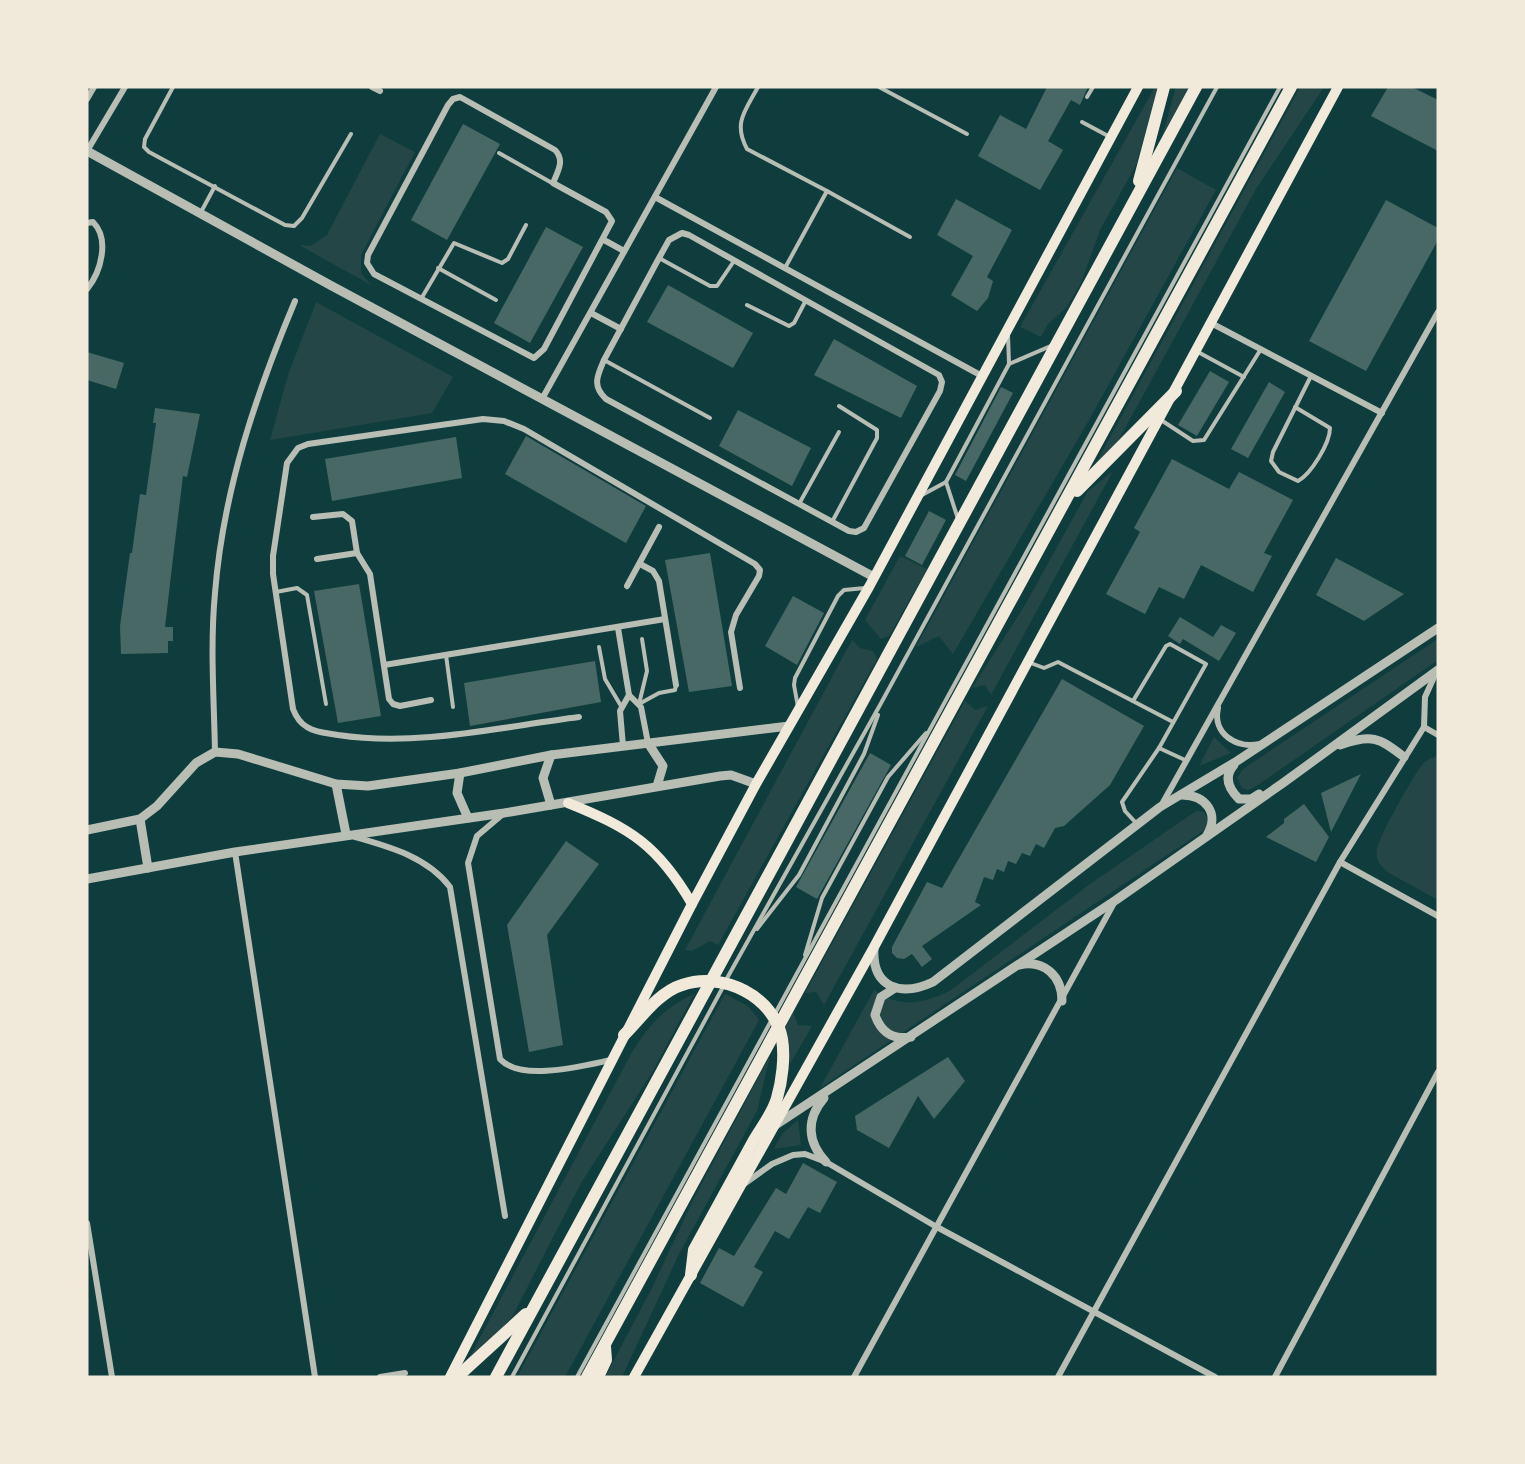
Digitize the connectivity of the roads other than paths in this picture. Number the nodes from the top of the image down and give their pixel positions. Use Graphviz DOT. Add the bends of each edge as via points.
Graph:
graph roads {
  1 [pos="94,87"];
  2 [pos="125,87"];
  3 [pos="173,87"];
  4 [pos="372,87"];
  5 [pos="716,87"];
  6 [pos="758,87"];
  7 [pos="879,87"];
  8 [pos="1093,87"];
  9 [pos="1138,87"];
  10 [pos="1164,87"];
  11 [pos="1196,87"];
  12 [pos="1217,87"];
  13 [pos="1280,87"];
  14 [pos="1291,87"];
  15 [pos="1338,87"];
  16 [pos="380,91"];
  17 [pos="1087,97"];
  18 [pos="87,99"];
  19 [pos="1082,122"];
  20 [pos="351,134"];
  21 [pos="967,134"];
  22 [pos="1111,137"];
  23 [pos="87,151"];
  24 [pos="499,153"];
  25 [pos="553,183"];
  26 [pos="215,186"];
  27 [pos="827,191"];
  28 [pos="655,197"];
  29 [pos="1134,200"];
  30 [pos="200,213"];
  31 [pos="87,223"];
  32 [pos="526,225"];
  33 [pos="910,237"];
  34 [pos="604,240"];
  35 [pos="624,251"];
  36 [pos="659,258"];
  37 [pos="734,261"];
  38 [pos="438,268"];
  39 [pos="785,268"];
  40 [pos="87,289"];
  41 [pos="421,299"];
  42 [pos="496,300"];
  43 [pos="807,300"];
  44 [pos="295,301"];
  45 [pos="747,305"];
  46 [pos="1438,312"];
  47 [pos="591,313"];
  48 [pos="1211,323"];
  49 [pos="1008,328"];
  50 [pos="621,329"];
  51 [pos="1059,342"];
  52 [pos="1261,350"];
  53 [pos="1197,351"];
  54 [pos="604,360"];
  55 [pos="1008,364"];
  56 [pos="982,376"];
  57 [pos="1311,376"];
  58 [pos="1244,377"];
  59 [pos="1176,392"];
  60 [pos="542,399"];
  61 [pos="839,406"];
  62 [pos="1295,407"];
  63 [pos="1382,413"];
  64 [pos="710,418"];
  65 [pos="1160,420"];
  66 [pos="838,432"];
  67 [pos="946,482"];
  68 [pos="917,498"];
  69 [pos="1068,500"];
  70 [pos="799,504"];
  71 [pos="313,517"];
  72 [pos="832,522"];
  73 [pos="960,524"];
  74 [pos="659,527"];
  75 [pos="357,553"];
  76 [pos="317,559"];
  77 [pos="640,564"];
  78 [pos="871,582"];
  79 [pos="627,586"];
  80 [pos="275,592"];
  81 [pos="665,619"];
  82 [pos="618,628"];
  83 [pos="1438,628"];
  84 [pos="642,639"];
  85 [pos="599,646"];
  86 [pos="446,656"];
  87 [pos="1028,662"];
  88 [pos="384,664"];
  89 [pos="1438,670"];
  90 [pos="676,685"];
  91 [pos="740,687"];
  92 [pos="629,695"];
  93 [pos="1220,699"];
  94 [pos="431,700"];
  95 [pos="1133,701"];
  96 [pos="326,704"];
  97 [pos="639,704"];
  98 [pos="880,705"];
  99 [pos="621,706"];
  100 [pos="453,707"];
  101 [pos="798,710"];
  102 [pos="579,717"];
  103 [pos="1173,722"];
  104 [pos="789,726"];
  105 [pos="1424,727"];
  106 [pos="930,728"];
  107 [pos="1438,735"];
  108 [pos="648,743"];
  109 [pos="1264,743"];
  110 [pos="623,746"];
  111 [pos="1159,748"];
  112 [pos="1330,749"];
  113 [pos="215,752"];
  114 [pos="551,755"];
  115 [pos="1404,757"];
  116 [pos="1185,760"];
  117 [pos="1237,761"];
  118 [pos="460,773"];
  119 [pos="1283,783"];
  120 [pos="336,784"];
  121 [pos="756,784"];
  122 [pos="657,786"];
  123 [pos="1182,795"];
  124 [pos="568,802"];
  125 [pos="551,805"];
  126 [pos="1160,807"];
  127 [pos="504,813"];
  128 [pos="468,818"];
  129 [pos="140,819"];
  130 [pos="1137,825"];
  131 [pos="87,830"];
  132 [pos="346,834"];
  133 [pos="1206,837"];
  134 [pos="235,852"];
  135 [pos="1340,862"];
  136 [pos="148,867"];
  137 [pos="87,879"];
  138 [pos="1116,900"];
  139 [pos="692,904"];
  140 [pos="1438,916"];
  141 [pos="751,936"];
  142 [pos="874,947"];
  143 [pos="803,962"];
  144 [pos="1017,966"];
  145 [pos="710,982"];
  146 [pos="724,983"];
  147 [pos="895,988"];
  148 [pos="1062,1001"];
  149 [pos="776,1022"];
  150 [pos="624,1035"];
  151 [pos="912,1037"];
  152 [pos="611,1060"];
  153 [pos="1438,1072"];
  154 [pos="829,1092"];
  155 [pos="774,1126"];
  156 [pos="826,1162"];
  157 [pos="739,1188"];
  158 [pos="505,1216"];
  159 [pos="87,1223"];
  160 [pos="935,1226"];
  161 [pos="691,1275"];
  162 [pos="533,1307"];
  163 [pos="1094,1311"];
  164 [pos="605,1344"];
  165 [pos="405,1373"];
  166 [pos="112,1377"];
  167 [pos="315,1377"];
  168 [pos="380,1377"];
  169 [pos="450,1377"];
  170 [pos="457,1377"];
  171 [pos="495,1377"];
  172 [pos="512,1377"];
  173 [pos="577,1377"];
  174 [pos="587,1377"];
  175 [pos="598,1377"];
  176 [pos="634,1377"];
  177 [pos="854,1377"];
  178 [pos="1058,1377"];
  179 [pos="1215,1377"];
  180 [pos="1275,1377"];
  1 -- 18 [label="street"];
  2 -- 23 [label="street"];
  3 -- 26 [label="lane" via="144,147"];
  4 -- 16 [label="street"];
  5 -- 28 [label="street"];
  6 -- 27 [label="lane" via="740,120 740,136 747,149"];
  7 -- 21 [label="lane"];
  8 -- 17 [label="lane"];
  9 -- 22 [label="main road"];
  10 -- 29 [label="highway"];
  11 -- 29 [label="highway"];
  12 -- 98 [label="lane"];
  13 -- 106 [label="lane"];
  14 -- 69 [label="highway"];
  15 -- 48 [label="main road"];
  19 -- 22 [label="lane"];
  20 -- 26 [label="lane" via="302,218 294,225 285,225"];
  22 -- 49 [label="main road"];
  23 -- 30 [label="street"];
  24 -- 25 [label="lane"];
  25 -- 34 [label="street" via="611,217"];
  25 -- 41 [label="street" via="561,162 555,150 468,99 453,99 368,255 367,263 374,274"];
  26 -- 30 [label="lane"];
  27 -- 33 [label="lane"];
  27 -- 39 [label="lane"];
  28 -- 35 [label="street"];
  28 -- 39 [label="street"];
  29 -- 51 [label="highway"];
  30 -- 60 [label="street"];
  31 -- 40 [label="street" via="97,226 102,246 98,271"];
  32 -- 38 [label="lane" via="502,263 454,243"];
  34 -- 35 [label="street"];
  34 -- 41 [label="street" via="544,350 534,358"];
  35 -- 47 [label="street"];
  36 -- 37 [label="street" via="669,240 682,233"];
  36 -- 37 [label="lane" via="710,286 723,280"];
  36 -- 50 [label="street"];
  37 -- 43 [label="street"];
  38 -- 41 [label="lane"];
  38 -- 42 [label="lane"];
  39 -- 56 [label="street"];
  43 -- 45 [label="lane" via="789,326"];
  43 -- 72 [label="street" via="933,369 942,382 869,522 856,532"];
  44 -- 113 [label="street" via="249,423 222,538 212,645"];
  46 -- 63 [label="street"];
  47 -- 50 [label="street"];
  47 -- 60 [label="street"];
  48 -- 52 [label="street"];
  48 -- 53 [label="main road"];
  49 -- 55 [label="lane"];
  49 -- 56 [label="main road"];
  50 -- 54 [label="street"];
  51 -- 55 [label="lane"];
  51 -- 73 [label="highway"];
  52 -- 57 [label="street"];
  52 -- 58 [label="lane"];
  53 -- 58 [label="lane"];
  53 -- 59 [label="main road"];
  54 -- 64 [label="lane"];
  54 -- 70 [label="street" via="596,385 606,399"];
  55 -- 67 [label="lane"];
  56 -- 68 [label="main road"];
  57 -- 62 [label="lane"];
  57 -- 63 [label="street"];
  58 -- 65 [label="lane" via="1204,440 1193,441"];
  59 -- 65 [label="main road"];
  59 -- 69 [label="highway"];
  60 -- 78 [label="street"];
  61 -- 72 [label="lane" via="877,430 877,438"];
  62 -- 62 [label="lane" via="1271,461 1279,472 1298,482 1309,471 1330,435 1330,428"];
  63 -- 93 [label="street"];
  65 -- 87 [label="main road"];
  66 -- 70 [label="lane"];
  67 -- 68 [label="lane"];
  67 -- 73 [label="lane"];
  68 -- 78 [label="main road"];
  69 -- 149 [label="highway"];
  70 -- 72 [label="street"];
  71 -- 75 [label="street" via="348,516"];
  73 -- 145 [label="highway"];
  74 -- 77 [label="street"];
  75 -- 76 [label="street"];
  75 -- 88 [label="street" via="370,574"];
  77 -- 79 [label="street"];
  77 -- 81 [label="street" via="657,575"];
  78 -- 101 [label="main road"];
  78 -- 101 [label="lane" via="844,590 838,596 795,678"];
  80 -- 91 [label="street" via="273,556 287,464 298,448 483,419 504,422 524,429 755,564 759,576 736,615 731,632"];
  80 -- 96 [label="lane" via="297,588 307,595"];
  80 -- 102 [label="street" via="293,709 306,727 317,732 373,740 412,738"];
  81 -- 82 [label="street"];
  81 -- 90 [label="street"];
  82 -- 86 [label="street"];
  82 -- 92 [label="street"];
  83 -- 109 [label="street"];
  84 -- 97 [label="lane" via="647,671"];
  85 -- 99 [label="lane" via="605,679"];
  86 -- 88 [label="street"];
  86 -- 100 [label="lane"];
  87 -- 95 [label="lane" via="1044,668 1058,662"];
  87 -- 142 [label="main road"];
  88 -- 94 [label="street" via="393,704"];
  89 -- 105 [label="street" via="1425,697"];
  89 -- 112 [label="street"];
  90 -- 97 [label="lane" via="675,690 659,693"];
  92 -- 97 [label="street"];
  92 -- 99 [label="street"];
  93 -- 109 [label="street" via="1216,712 1225,736 1236,744"];
  93 -- 116 [label="street"];
  95 -- 103 [label="lane"];
  95 -- 103 [label="lane" via="1170,644 1204,662 1206,667"];
  97 -- 108 [label="street"];
  98 -- 141 [label="lane"];
  98 -- 141 [label="lane" via="864,754 800,875"];
  99 -- 110 [label="street"];
  101 -- 104 [label="main road"];
  103 -- 111 [label="lane"];
  104 -- 108 [label="street"];
  104 -- 121 [label="main road"];
  105 -- 107 [label="street"];
  105 -- 115 [label="street"];
  106 -- 143 [label="lane"];
  106 -- 143 [label="lane" via="897,763 871,807 822,898"];
  108 -- 110 [label="street"];
  108 -- 122 [label="street" via="663,766"];
  109 -- 117 [label="street"];
  110 -- 114 [label="street"];
  111 -- 116 [label="lane"];
  111 -- 130 [label="lane" via="1122,802"];
  112 -- 115 [label="street" via="1368,737 1379,739"];
  112 -- 119 [label="street"];
  113 -- 120 [label="street" via="238,754"];
  113 -- 129 [label="street" via="196,763"];
  114 -- 118 [label="street"];
  114 -- 125 [label="street" via="543,778"];
  115 -- 135 [label="street"];
  116 -- 126 [label="street"];
  117 -- 119 [label="street" via="1229,770 1228,781 1239,799 1251,799"];
  117 -- 123 [label="street"];
  118 -- 120 [label="street" via="368,786"];
  118 -- 128 [label="street" via="457,793"];
  119 -- 133 [label="street"];
  120 -- 132 [label="street"];
  121 -- 122 [label="street" via="731,775"];
  121 -- 139 [label="main road"];
  122 -- 124 [label="street"];
  123 -- 126 [label="street"];
  123 -- 133 [label="street" via="1192,795 1209,807 1213,818"];
  124 -- 125 [label="street"];
  124 -- 139 [label="main road" via="649,845"];
  125 -- 127 [label="street"];
  126 -- 130 [label="street"];
  127 -- 128 [label="street"];
  127 -- 152 [label="street" via="477,836 468,863 496,1050 507,1067 518,1071 575,1068"];
  128 -- 132 [label="street"];
  129 -- 131 [label="street"];
  129 -- 136 [label="street"];
  130 -- 147 [label="street" via="933,982 909,990"];
  132 -- 134 [label="street"];
  132 -- 158 [label="street" via="417,859 433,868 450,887"];
  133 -- 138 [label="street"];
  134 -- 136 [label="street"];
  134 -- 167 [label="street"];
  135 -- 140 [label="street"];
  135 -- 163 [label="street"];
  136 -- 137 [label="street"];
  138 -- 144 [label="street"];
  138 -- 148 [label="street"];
  139 -- 150 [label="main road"];
  141 -- 146 [label="lane"];
  142 -- 147 [label="street" via="877,972"];
  142 -- 155 [label="main road"];
  143 -- 149 [label="lane"];
  144 -- 148 [label="street" via="1036,964 1053,974 1062,991"];
  144 -- 151 [label="street"];
  145 -- 146 [label="highway"];
  145 -- 150 [label="highway" via="681,985 664,995"];
  145 -- 162 [label="highway"];
  146 -- 149 [label="highway" via="755,996"];
  146 -- 172 [label="lane"];
  147 -- 151 [label="street" via="881,997 874,1015 893,1037"];
  148 -- 160 [label="street"];
  149 -- 161 [label="highway" via="783,1040 777,1100 694,1250"];
  149 -- 164 [label="highway"];
  149 -- 173 [label="lane"];
  150 -- 152 [label="main road"];
  151 -- 154 [label="street"];
  152 -- 169 [label="main road"];
  153 -- 180 [label="street"];
  154 -- 155 [label="street"];
  154 -- 156 [label="street" via="813,1116 810,1129 814,1147"];
  155 -- 157 [label="main road"];
  156 -- 157 [label="street" via="805,1154 793,1155 772,1164"];
  156 -- 160 [label="street"];
  157 -- 161 [label="main road"];
  159 -- 166 [label="street"];
  160 -- 163 [label="street"];
  160 -- 177 [label="street"];
  161 -- 176 [label="main road"];
  162 -- 170 [label="highway"];
  162 -- 171 [label="highway"];
  163 -- 178 [label="street"];
  163 -- 179 [label="street"];
  164 -- 174 [label="highway"];
  164 -- 175 [label="highway" via="606,1360"];
  165 -- 168 [label="street"];
}
